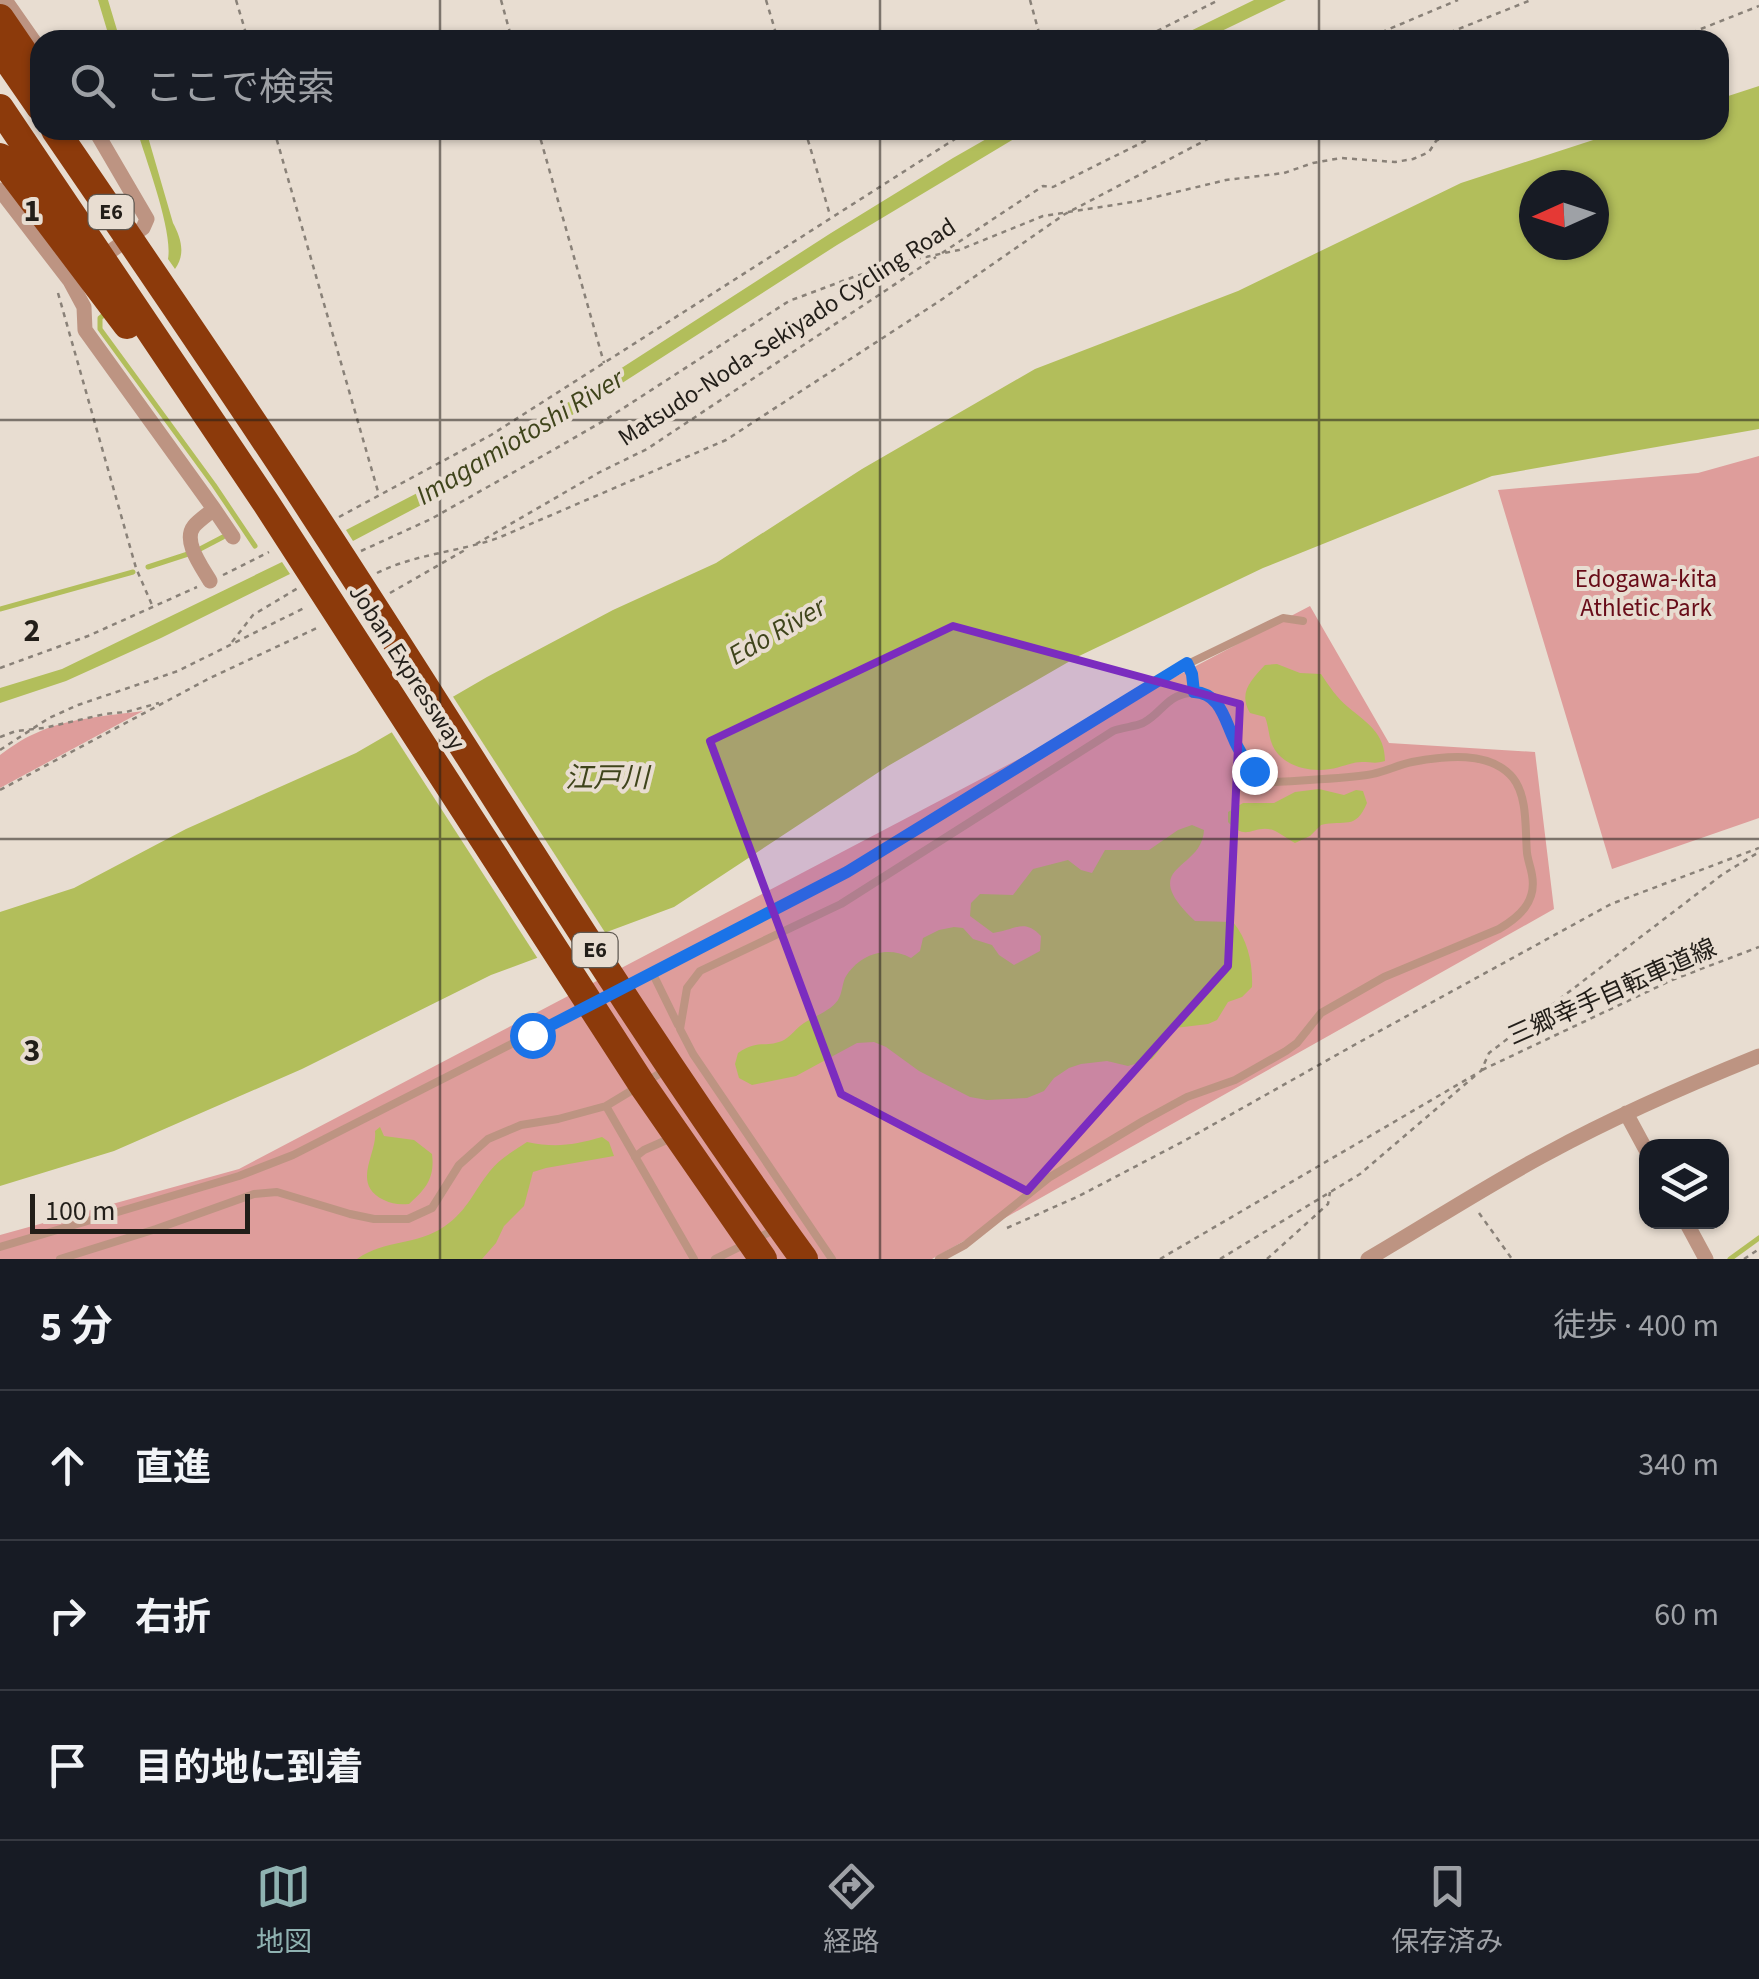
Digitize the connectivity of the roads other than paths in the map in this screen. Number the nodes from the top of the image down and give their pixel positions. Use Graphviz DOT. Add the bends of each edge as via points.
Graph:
graph roads {
  1 [pos="4,0"];
  2 [pos="0,18"];
  3 [pos="30,36"];
  4 [pos="0,48"];
  5 [pos="30,62"];
  6 [pos="30,93"];
  7 [pos="0,108"];
  8 [pos="62,140"];
  9 [pos="83,140"];
  10 [pos="100,140"];
  11 [pos="0,157"];
  12 [pos="0,190"];
  13 [pos="70,282"];
  14 [pos="166,293"];
  15 [pos="266,503"];
  16 [pos="214,509"];
  17 [pos="232,537"];
  18 [pos="210,581"];
  19 [pos="1303,621"];
  20 [pos="1187,663"];
  21 [pos="1194,692"];
  22 [pos="652,972"];
  23 [pos="680,1029"];
  24 [pos="693,1054"];
  25 [pos="1759,1056"];
  26 [pos="606,1106"];
  27 [pos="733,1112"];
  28 [pos="1626,1113"];
  29 [pos="697,1127"];
  30 [pos="680,1135"];
  31 [pos="1640,1139"];
  32 [pos="635,1157"];
  33 [pos="803,1216"];
  34 [pos="1690,1229"];
  35 [pos="0,1247"];
  36 [pos="60,1259"];
  37 [pos="694,1259"];
  38 [pos="715,1259"];
  39 [pos="763,1259"];
  40 [pos="804,1259"];
  41 [pos="832,1259"];
  42 [pos="939,1259"];
  43 [pos="1368,1259"];
  44 [pos="1706,1259"];
  1 -- 3 [label="street"];
  2 -- 5 [label="highway"];
  4 -- 6 [label="highway"];
  7 -- 15 [label="highway, Joban Expressway / E6"];
  8 -- 14 [label="highway, Joban Expressway / E6"];
  9 -- 14 [label="highway"];
  10 -- 13 [label="street" via="147,219"];
  11 -- 15 [label="highway"];
  12 -- 13 [label="street"];
  13 -- 16 [label="street" via="84,307 85,330"];
  14 -- 40 [label="highway, Joban Expressway / E6" via="645,1028"];
  15 -- 39 [label="highway, Joban Expressway / E6" via="643,1086"];
  16 -- 17 [label="street"];
  16 -- 18 [label="street" via="190,534"];
  19 -- 20 [label="lane" via="1282,618"];
  20 -- 21 [label="lane"];
  20 -- 22 [label="lane" via="847,872"];
  21 -- 23 [label="lane" via="1166,702 1148,720 1113,731 840,904 700,971 687,988"];
  21 -- 42 [label="lane" via="1219,704 1242,756 1264,780 1366,775 1468,757 1501,767 1520,794 1533,878 1527,906 1499,929 1384,977 1321,1013 1286,1051 1142,1121 1050,1177"];
  22 -- 23 [label="lane"];
  22 -- 35 [label="lane" via="294,1156"];
  23 -- 24 [label="lane"];
  24 -- 26 [label="lane"];
  24 -- 27 [label="lane"];
  25 -- 28 [label="street"];
  26 -- 32 [label="lane"];
  26 -- 36 [label="lane" via="488,1139 459,1165 432,1208 408,1219 374,1219 278,1192 254,1194"];
  27 -- 29 [label="lane"];
  27 -- 33 [label="lane"];
  28 -- 31 [label="street"];
  28 -- 43 [label="street"];
  30 -- 32 [label="lane"];
  32 -- 37 [label="lane"];
  33 -- 38 [label="lane"];
  33 -- 41 [label="lane"];
  34 -- 44 [label="street"];
}
